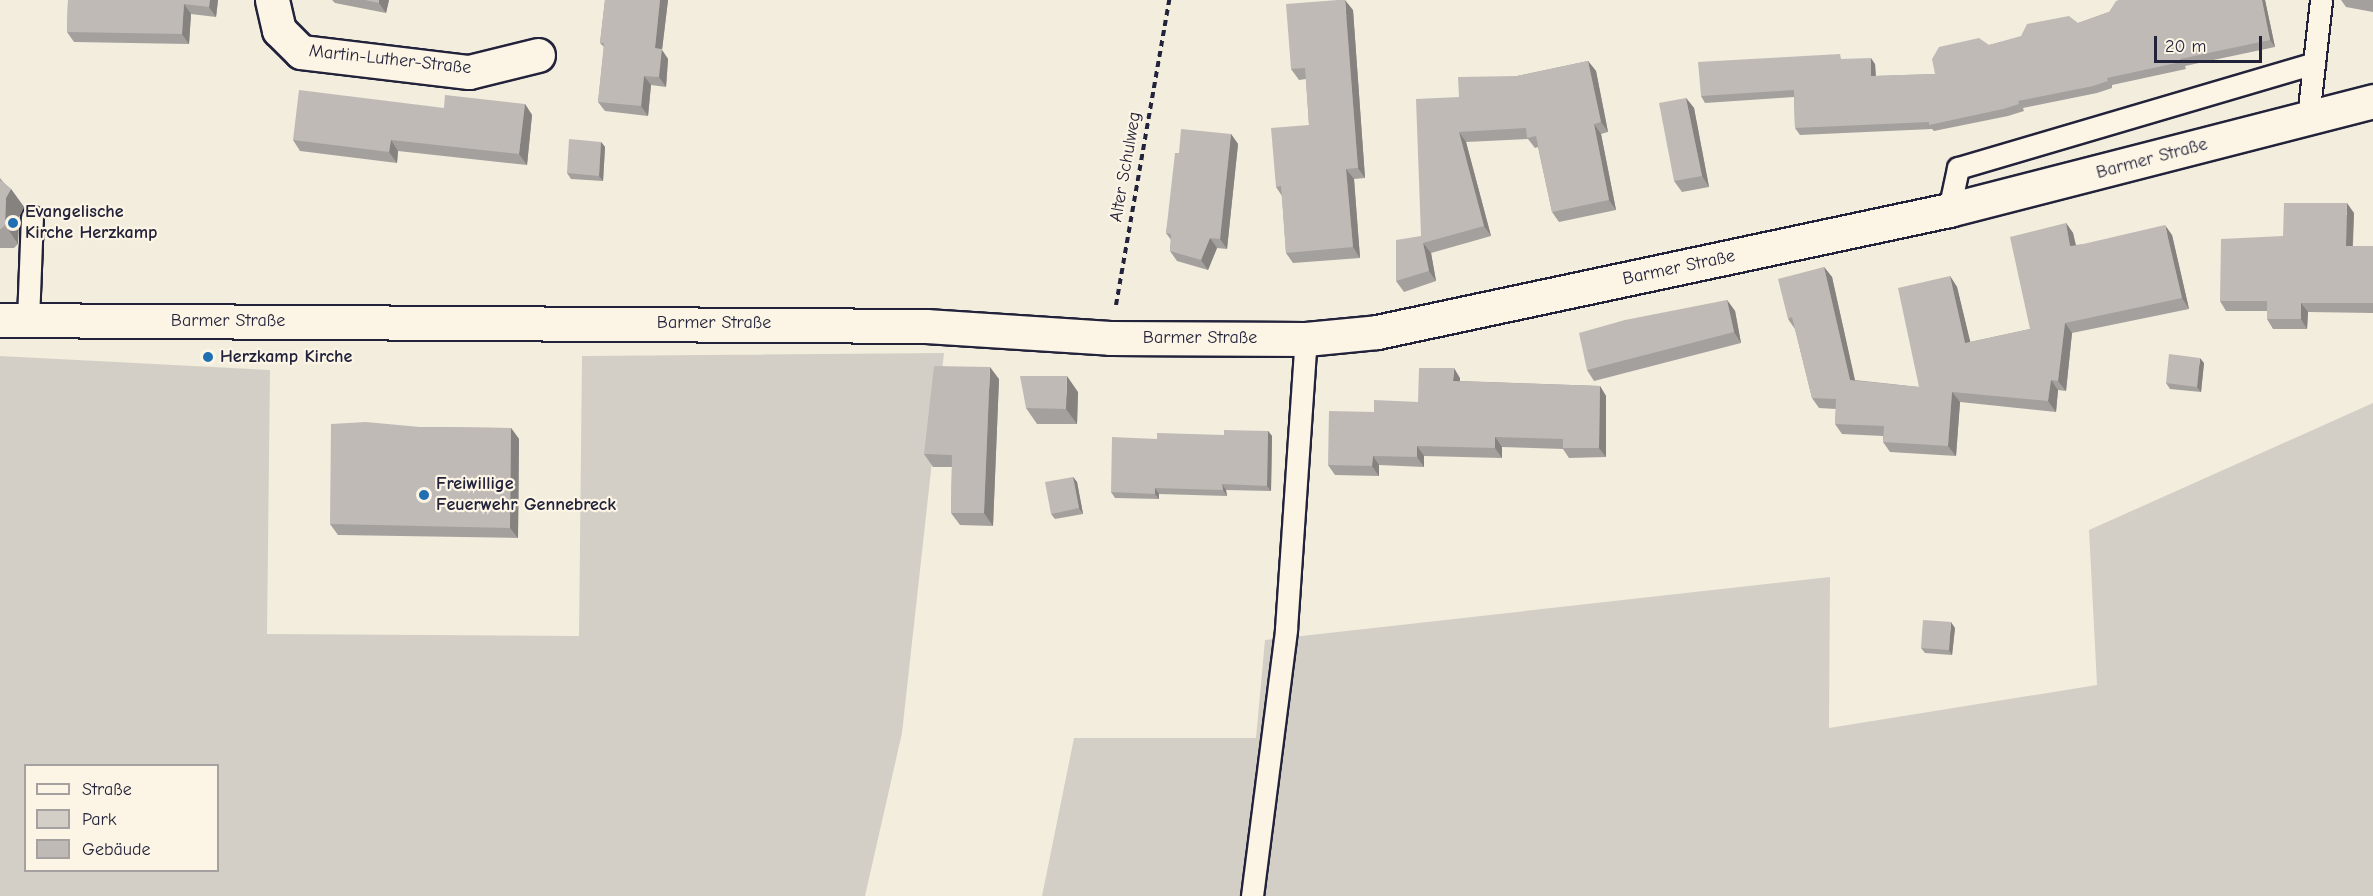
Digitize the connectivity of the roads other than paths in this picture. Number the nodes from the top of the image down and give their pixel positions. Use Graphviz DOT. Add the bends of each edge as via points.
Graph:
graph roads {
  1 [pos="272,0"];
  2 [pos="2321,0"];
  3 [pos="538,55"];
  4 [pos="2314,63"];
  5 [pos="2373,101"];
  6 [pos="2308,118"];
  7 [pos="1949,210"];
  8 [pos="32,217"];
  9 [pos="14,320"];
  10 [pos="1306,339"];
  11 [pos="1252,896"];
  1 -- 3 [label="main road, Martin-Luther-Straße" via="279,30 301,52 469,72"];
  2 -- 4 [label="lane"];
  4 -- 6 [label="lane"];
  4 -- 7 [label="lane" via="1958,168"];
  5 -- 6 [label="main road, Barmer Straße"];
  6 -- 7 [label="main road, Barmer Straße"];
  7 -- 10 [label="main road, Barmer Straße" via="1377,332"];
  8 -- 9 [label="lane"];
  9 -- 10 [label="main road, Barmer Straße" via="926,326 1110,338"];
  10 -- 11 [label="lane" via="1286,629"];
}
